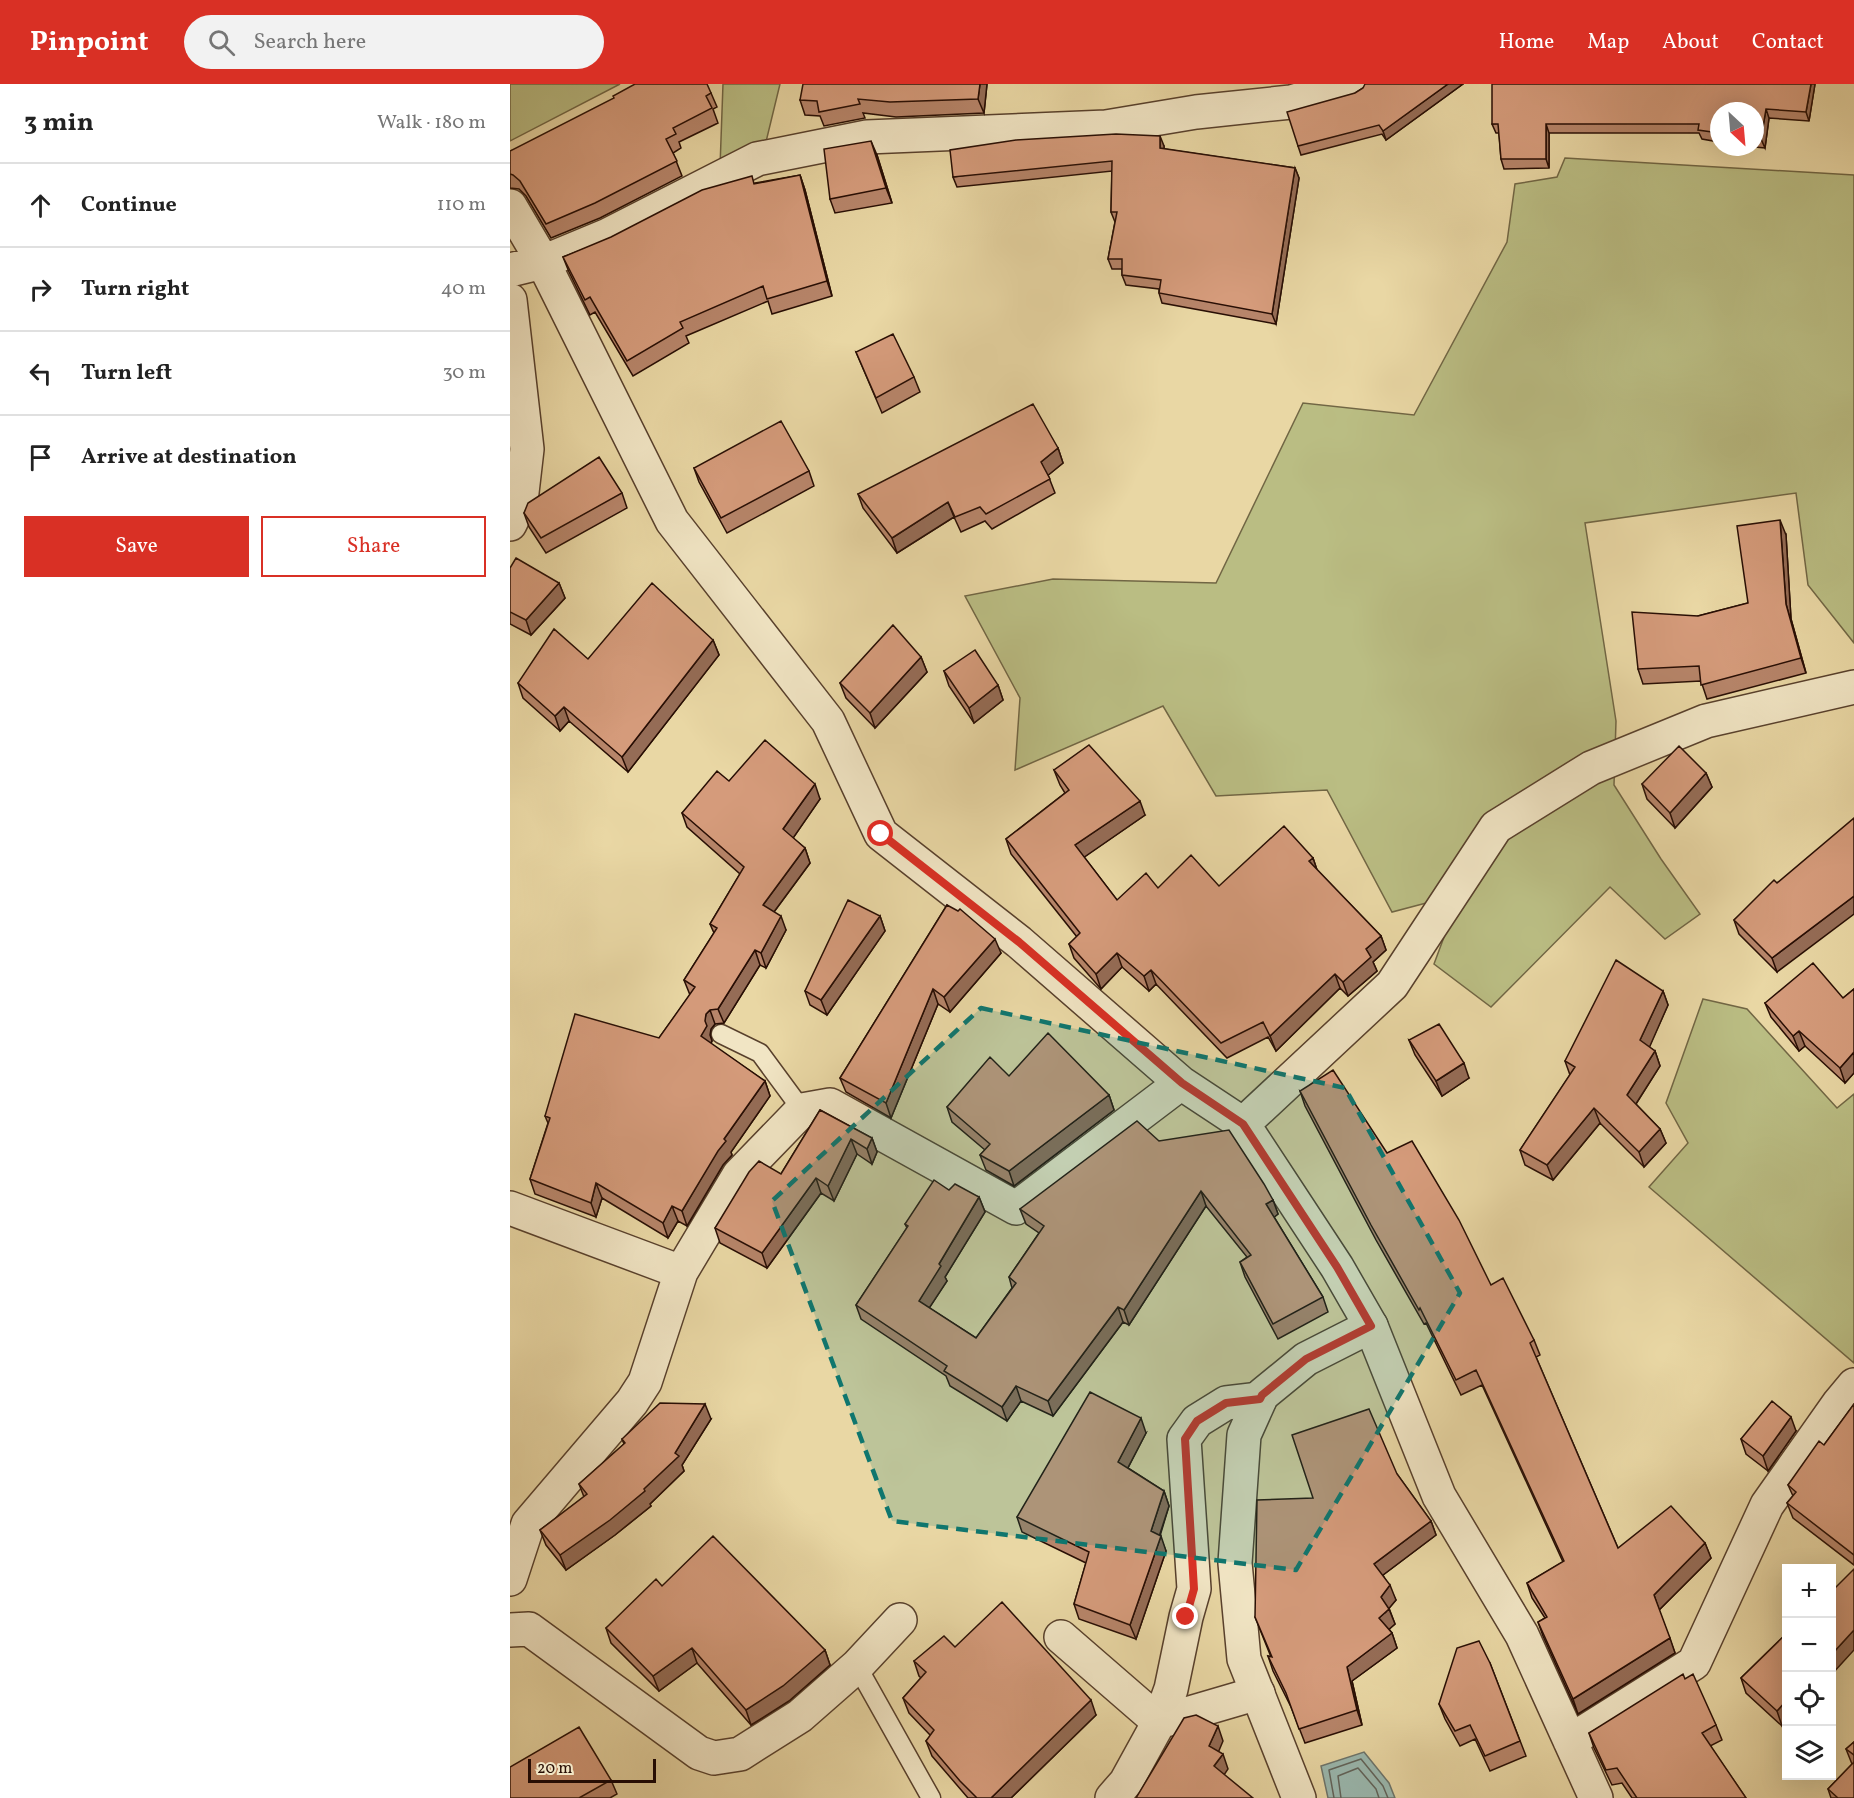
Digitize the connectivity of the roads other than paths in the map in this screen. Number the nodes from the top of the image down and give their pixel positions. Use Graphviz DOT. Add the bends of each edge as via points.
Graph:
graph roads {
  1 [pos="1353,84"];
  2 [pos="510,206"];
  3 [pos="543,262"];
  4 [pos="510,270"];
  5 [pos="510,300"];
  6 [pos="510,524"];
  7 [pos="1854,687"];
  8 [pos="722,1034"];
  9 [pos="1182,1083"];
  10 [pos="801,1110"];
  11 [pos="1243,1124"];
  12 [pos="510,1208"];
  13 [pos="681,1272"];
  14 [pos="1371,1326"];
  15 [pos="1854,1385"];
  16 [pos="1260,1399"];
  17 [pos="510,1579"];
  18 [pos="900,1620"];
  19 [pos="510,1630"];
  20 [pos="1061,1637"];
  21 [pos="857,1666"];
  22 [pos="1258,1693"];
  23 [pos="1159,1722"];
  24 [pos="1570,1741"];
  25 [pos="931,1798"];
  26 [pos="1112,1798"];
  27 [pos="1299,1798"];
  28 [pos="1596,1798"];
  1 -- 3 [label="street" via="1291,102 1106,127 867,137 757,159 608,235"];
  2 -- 3 [label="street"];
  3 -- 4 [label="street"];
  3 -- 9 [label="street" via="672,521 828,721 881,834 1019,942"];
  5 -- 6 [label="street" via="527,449 521,501"];
  7 -- 11 [label="street" via="1706,721 1591,768 1496,827 1392,985"];
  8 -- 10 [label="lane" via="760,1053"];
  9 -- 10 [label="street" via="1016,1208 830,1105"];
  9 -- 11 [label="street"];
  10 -- 13 [label="street" via="739,1175"];
  11 -- 14 [label="street"];
  12 -- 13 [label="street"];
  13 -- 17 [label="street" via="645,1382 528,1524"];
  14 -- 16 [label="street" via="1306,1359"];
  14 -- 24 [label="street" via="1439,1496 1522,1635"];
  15 -- 24 [label="street" via="1767,1505 1694,1664"];
  16 -- 22 [label="street" via="1244,1435 1235,1563 1244,1659"];
  16 -- 23 [label="street" via="1226,1403 1197,1421 1185,1439 1194,1589 1171,1689"];
  18 -- 21 [label="street"];
  19 -- 21 [label="street" via="529,1629 699,1753 714,1758 740,1754 800,1716"];
  20 -- 23 [label="street"];
  21 -- 25 [label="lane"];
  22 -- 23 [label="street"];
  22 -- 27 [label="street"];
  23 -- 26 [label="street" via="1126,1782"];
  24 -- 28 [label="street"];
}
